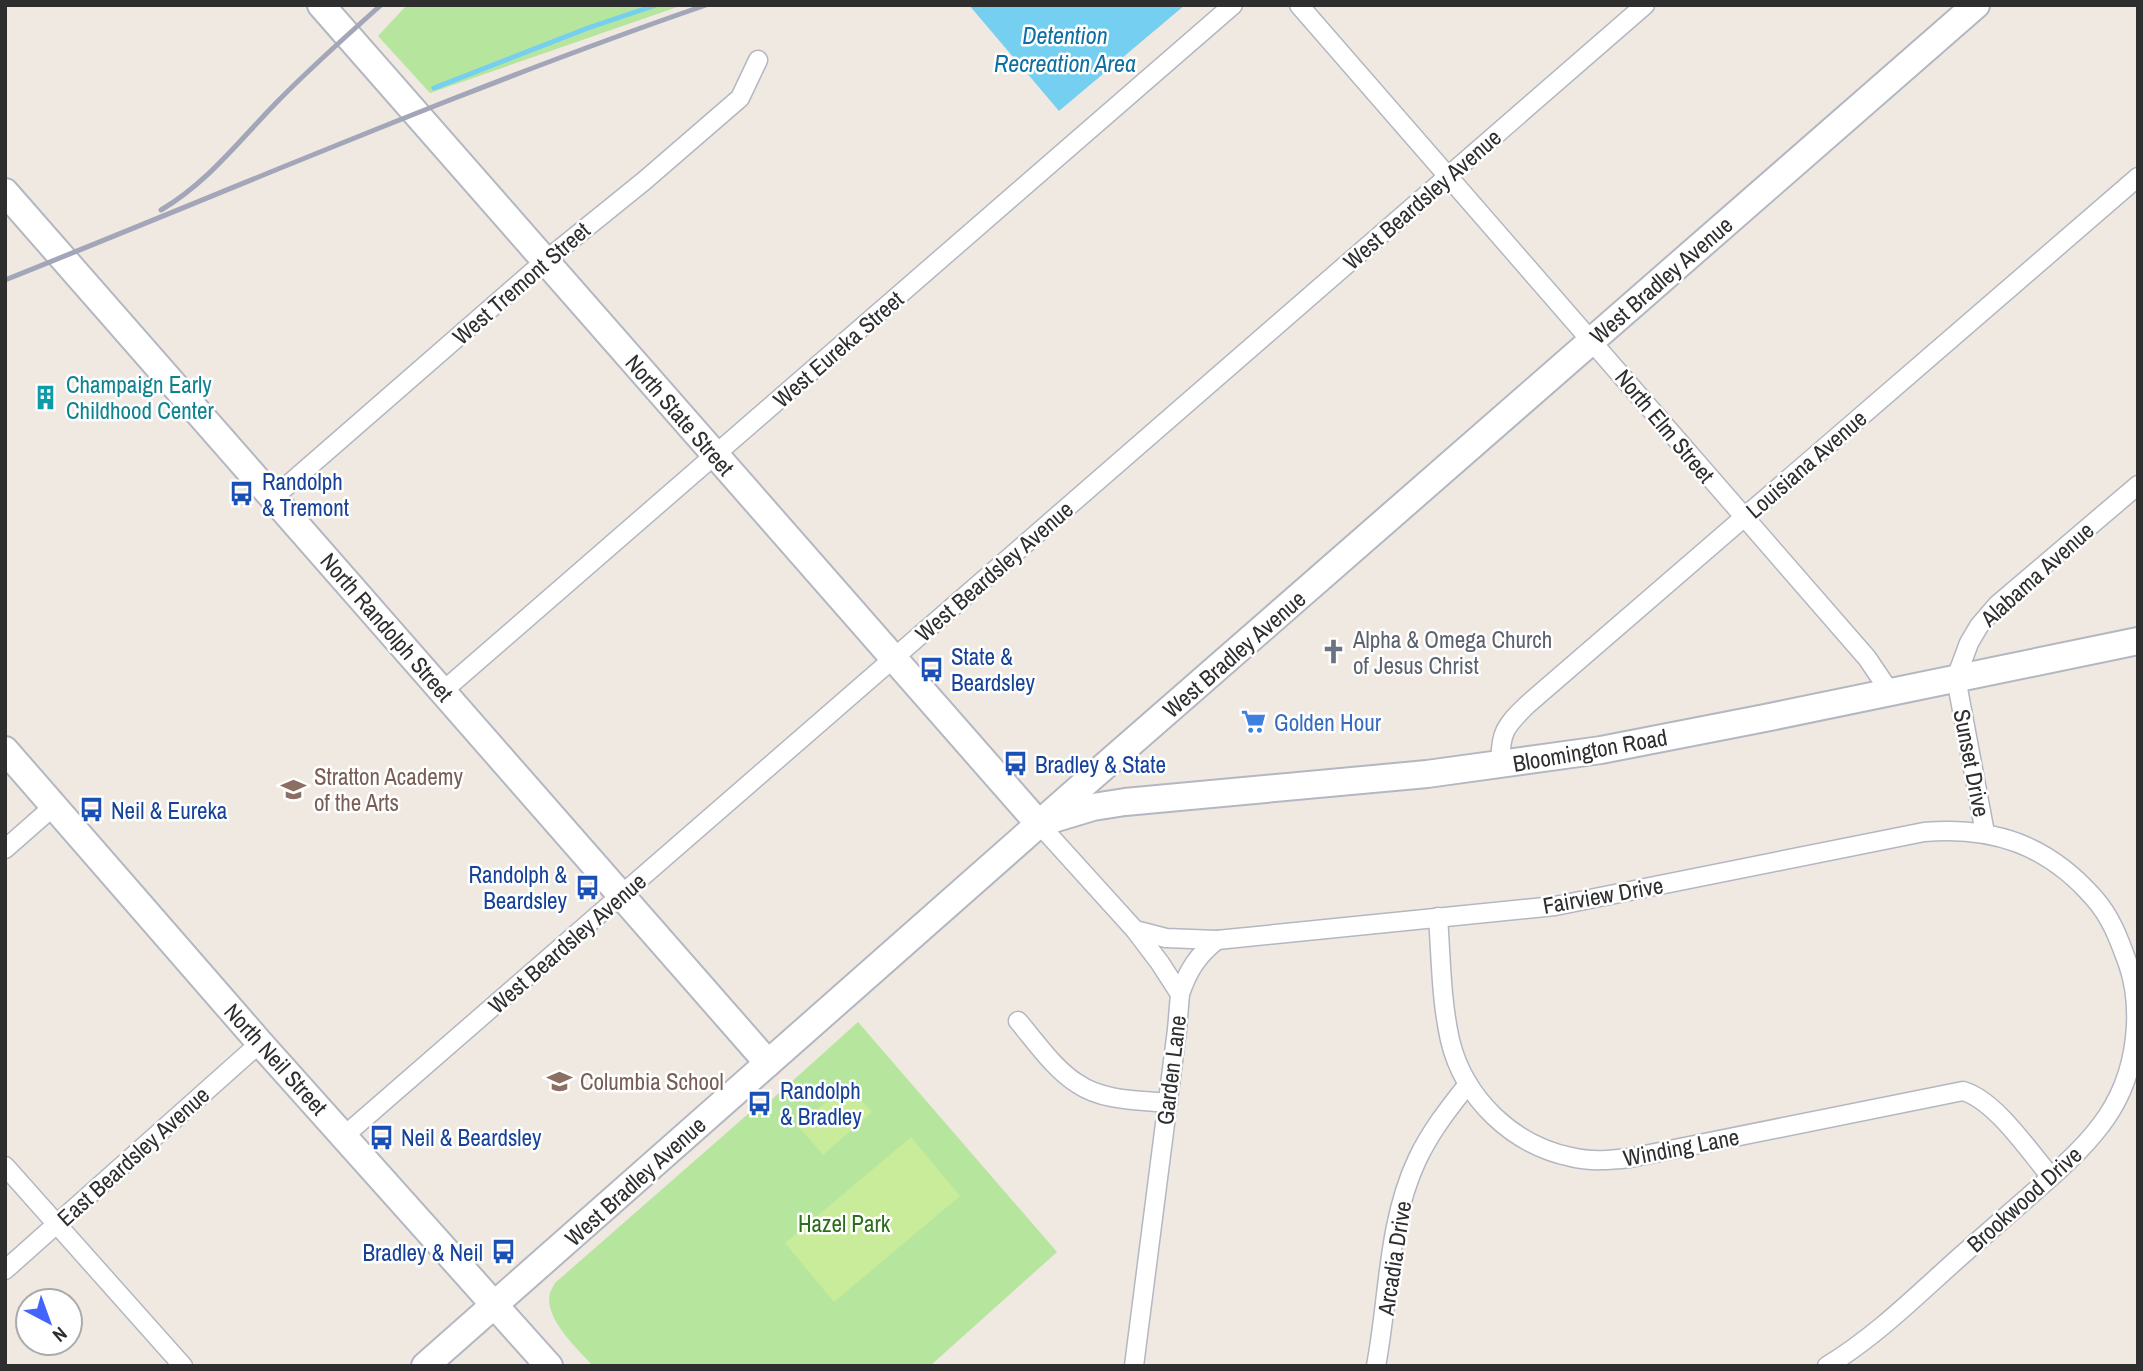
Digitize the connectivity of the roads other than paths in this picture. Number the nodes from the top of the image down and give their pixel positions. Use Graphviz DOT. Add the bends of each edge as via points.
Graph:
graph roads {
  1 [pos="321,5"];
  2 [pos="1233,5"];
  3 [pos="1299,5"];
  4 [pos="1645,5"];
  5 [pos="1976,5"];
  6 [pos="758,60"];
  7 [pos="1448,176"];
  8 [pos="2138,177"];
  9 [pos="5,192"];
  10 [pos="545,261"];
  11 [pos="1591,341"];
  12 [pos="716,455"];
  13 [pos="2138,485"];
  14 [pos="273,498"];
  15 [pos="1743,519"];
  16 [pos="2138,641"];
  17 [pos="893,659"];
  18 [pos="1956,678"];
  19 [pos="443,691"];
  20 [pos="1889,692"];
  21 [pos="5,750"];
  22 [pos="1501,765"];
  23 [pos="54,806"];
  24 [pos="1039,824"];
  25 [pos="1985,833"];
  26 [pos="5,849"];
  27 [pos="622,895"];
  28 [pos="1437,917"];
  29 [pos="1135,930"];
  30 [pos="1217,940"];
  31 [pos="2136,981"];
  32 [pos="1180,994"];
  33 [pos="1018,1021"];
  34 [pos="260,1043"];
  35 [pos="768,1063"];
  36 [pos="1468,1084"];
  37 [pos="1168,1103"];
  38 [pos="344,1136"];
  39 [pos="5,1166"];
  40 [pos="2051,1177"];
  41 [pos="56,1224"];
  42 [pos="5,1270"];
  43 [pos="495,1306"];
  44 [pos="183,1366"];
  45 [pos="425,1366"];
  46 [pos="549,1366"];
  47 [pos="1134,1366"];
  48 [pos="1376,1366"];
  49 [pos="1827,1366"];
  1 -- 10 [label="main road, North State Street"];
  2 -- 12 [label="street, West Eureka Street"];
  3 -- 7 [label="street, North Elm Street"];
  4 -- 7 [label="street, West Beardsley Avenue"];
  5 -- 11 [label="main road, West Bradley Avenue"];
  6 -- 10 [label="street, West Tremont Street" via="740,98"];
  7 -- 11 [label="street, North Elm Street"];
  7 -- 17 [label="street, West Beardsley Avenue"];
  8 -- 15 [label="street, Louisiana Avenue"];
  9 -- 14 [label="main road, North Randolph Street"];
  10 -- 12 [label="main road, North State Street"];
  10 -- 14 [label="street, West Tremont Street"];
  11 -- 15 [label="street, North Elm Street"];
  11 -- 24 [label="main road, West Bradley Avenue"];
  12 -- 17 [label="main road, North State Street"];
  12 -- 19 [label="street, West Eureka Street"];
  13 -- 18 [label="street, Alabama Avenue" via="1997,605 1969,643"];
  14 -- 19 [label="main road, North Randolph Street"];
  15 -- 20 [label="street, North Elm Street" via="1867,658"];
  15 -- 22 [label="street, Louisiana Avenue" via="1511,720 1500,744"];
  16 -- 18 [label="main road, Bloomington Road"];
  17 -- 24 [label="main road, North State Street"];
  17 -- 27 [label="street, West Beardsley Avenue"];
  18 -- 20 [label="main road, Bloomington Road"];
  18 -- 25 [label="street, Sunset Drive"];
  19 -- 27 [label="main road, North Randolph Street"];
  20 -- 22 [label="main road, Bloomington Road" via="1601,750"];
  21 -- 23 [label="main road, North Neil Street"];
  22 -- 24 [label="main road, Bloomington Road" via="1125,802"];
  23 -- 26 [label="street"];
  23 -- 34 [label="main road, North Neil Street"];
  24 -- 29 [label="street, Garden Lane"];
  24 -- 35 [label="main road, West Bradley Avenue"];
  25 -- 28 [label="street, Fairview Drive" via="1924,832 1555,906"];
  25 -- 31 [label="street, Sunset Drive" via="2038,851 2081,883 2114,926"];
  27 -- 35 [label="main road, North Randolph Street"];
  27 -- 38 [label="street, West Beardsley Avenue"];
  28 -- 30 [label="street, Fairview Drive"];
  28 -- 36 [label="street, Winding Lane" via="1450,1040"];
  29 -- 30 [label="street, Fairview Drive" via="1171,939"];
  29 -- 32 [label="street, Garden Lane"];
  30 -- 32 [label="street" via="1197,958"];
  31 -- 40 [label="street, Brookwood Drive" via="2135,1046 2120,1096 2094,1136"];
  32 -- 37 [label="street, Garden Lane"];
  33 -- 37 [label="street" via="1062,1071 1094,1093"];
  34 -- 38 [label="main road, North Neil Street"];
  34 -- 41 [label="street, East Beardsley Avenue"];
  35 -- 43 [label="main road, West Bradley Avenue"];
  36 -- 40 [label="street, Winding Lane" via="1498,1121 1522,1139 1573,1158 1600,1161 1963,1091 1989,1105"];
  36 -- 48 [label="street, Arcadia Drive" via="1429,1137 1407,1183 1394,1238"];
  37 -- 47 [label="street, Garden Lane"];
  38 -- 43 [label="main road, North Neil Street"];
  39 -- 41 [label="street"];
  40 -- 49 [label="street, Brookwood Drive" via="1870,1335"];
  41 -- 42 [label="street, East Beardsley Avenue"];
  41 -- 44 [label="street"];
  43 -- 45 [label="main road, West Bradley Avenue"];
  43 -- 46 [label="main road, North Neil Street"];
}
